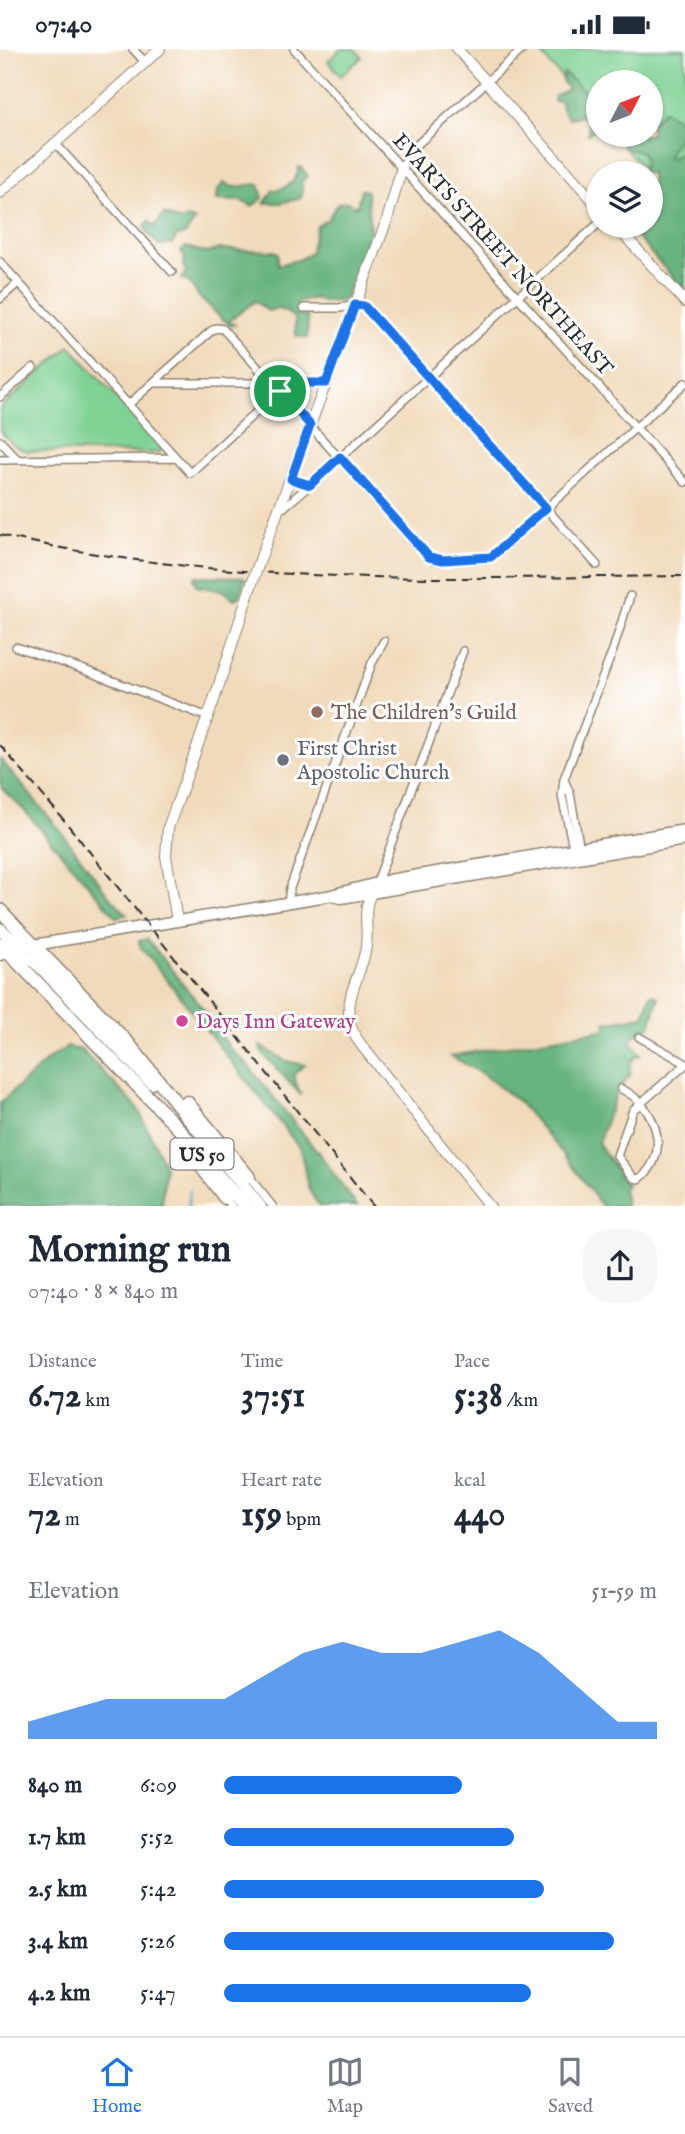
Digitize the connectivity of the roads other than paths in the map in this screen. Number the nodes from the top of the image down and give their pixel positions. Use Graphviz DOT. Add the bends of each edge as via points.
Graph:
graph roads {
  1 [pos="133,49"];
  2 [pos="160,49"];
  3 [pos="294,49"];
  4 [pos="457,49"];
  5 [pos="523,49"];
  6 [pos="145,62"];
  7 [pos="487,82"];
  8 [pos="55,143"];
  9 [pos="402,167"];
  10 [pos="0,193"];
  11 [pos="586,193"];
  12 [pos="586,235"];
  13 [pos="627,238"];
  14 [pos="0,262"];
  15 [pos="172,272"];
  16 [pos="18,283"];
  17 [pos="517,297"];
  18 [pos="0,299"];
  19 [pos="685,302"];
  20 [pos="355,305"];
  21 [pos="304,308"];
  22 [pos="33,368"];
  23 [pos="428,377"];
  24 [pos="271,382"];
  25 [pos="153,383"];
  26 [pos="289,383"];
  27 [pos="326,383"];
  28 [pos="685,383"];
  29 [pos="280,391"];
  30 [pos="0,397"];
  31 [pos="128,405"];
  32 [pos="310,425"];
  33 [pos="636,428"];
  34 [pos="0,441"];
  35 [pos="340,457"];
  36 [pos="176,458"];
  37 [pos="0,460"];
  38 [pos="18,460"];
  39 [pos="291,479"];
  40 [pos="685,482"];
  41 [pos="310,485"];
  42 [pos="284,507"];
  43 [pos="546,508"];
  44 [pos="597,565"];
  45 [pos="630,596"];
  46 [pos="384,641"];
  47 [pos="16,647"];
  48 [pos="463,651"];
  49 [pos="208,717"];
  50 [pos="684,836"];
  51 [pos="578,853"];
  52 [pos="374,887"];
  53 [pos="288,902"];
  54 [pos="0,910"];
  55 [pos="177,921"];
  56 [pos="0,929"];
  57 [pos="34,945"];
  58 [pos="6,948"];
  59 [pos="95,1022"];
  60 [pos="79,1025"];
  61 [pos="639,1037"];
  62 [pos="137,1053"];
  63 [pos="685,1064"];
  64 [pos="621,1089"];
  65 [pos="642,1103"];
  66 [pos="156,1104"];
  67 [pos="210,1144"];
  68 [pos="250,1177"];
  69 [pos="229,1202"];
  70 [pos="245,1206"];
  71 [pos="260,1206"];
  72 [pos="274,1206"];
  73 [pos="490,1206"];
  1 -- 6 [label="street"];
  2 -- 6 [label="street"];
  3 -- 9 [label="street, EVARTS STREET NORTHEAST"];
  4 -- 7 [label="street"];
  5 -- 7 [label="street"];
  6 -- 8 [label="street"];
  7 -- 9 [label="street" via="409,152"];
  7 -- 11 [label="street"];
  8 -- 10 [label="street"];
  8 -- 15 [label="street"];
  9 -- 17 [label="street, EVARTS STREET NORTHEAST"];
  9 -- 20 [label="street"];
  12 -- 17 [label="street"];
  13 -- 19 [label="street"];
  14 -- 16 [label="street"];
  16 -- 18 [label="street"];
  16 -- 31 [label="street"];
  17 -- 23 [label="street"];
  17 -- 33 [label="street, EVARTS STREET NORTHEAST"];
  20 -- 21 [label="street"];
  20 -- 23 [label="street" via="364,306"];
  20 -- 27 [label="street"];
  22 -- 30 [label="street"];
  23 -- 35 [label="street"];
  23 -- 43 [label="street"];
  24 -- 25 [label="street"];
  24 -- 25 [label="street" via="219,328"];
  24 -- 26 [label="street"];
  24 -- 29 [label="street"];
  25 -- 31 [label="street"];
  26 -- 27 [label="street"];
  26 -- 29 [label="street"];
  27 -- 32 [label="street"];
  28 -- 33 [label="street"];
  29 -- 32 [label="street"];
  29 -- 36 [label="street" via="190,473"];
  31 -- 36 [label="street"];
  32 -- 35 [label="street"];
  32 -- 39 [label="street"];
  33 -- 40 [label="street, EVARTS STREET NORTHEAST"];
  33 -- 43 [label="street"];
  34 -- 38 [label="street"];
  35 -- 41 [label="street"];
  35 -- 43 [label="street" via="429,557 491,557"];
  36 -- 38 [label="street"];
  37 -- 38 [label="street"];
  39 -- 41 [label="street"];
  39 -- 49 [label="street, bridge"];
  41 -- 42 [label="street"];
  43 -- 44 [label="street"];
  45 -- 51 [label="street" via="564,779"];
  46 -- 53 [label="street" via="372,663"];
  47 -- 49 [label="street"];
  48 -- 52 [label="street"];
  49 -- 55 [label="street" via="167,831 166,856"];
  50 -- 51 [label="main road"];
  51 -- 52 [label="main road"];
  52 -- 53 [label="main road" via="341,898"];
  52 -- 73 [label="street" via="365,908 364,955 350,1002 351,1029"];
  53 -- 55 [label="main road"];
  54 -- 57 [label="highway, US 50"];
  55 -- 57 [label="main road"];
  56 -- 58 [label="highway"];
  57 -- 58 [label="main road"];
  57 -- 62 [label="highway, US 50"];
  58 -- 59 [label="highway" via="40,966"];
  58 -- 60 [label="highway, US 50"];
  59 -- 60 [label="highway"];
  59 -- 67 [label="highway"];
  60 -- 66 [label="highway, US 50"];
  61 -- 63 [label="street"];
  62 -- 67 [label="highway, US 50"];
  62 -- 68 [label="highway" via="167,1079"];
  63 -- 65 [label="street"];
  64 -- 65 [label="street"];
  65 -- 65 [label="street" via="655,1126 656,1147 650,1165 636,1179 617,1156 633,1110"];
  66 -- 69 [label="highway"];
  66 -- 70 [label="highway, US 50"];
  67 -- 71 [label="highway, US 50"];
  68 -- 72 [label="street"];
}
